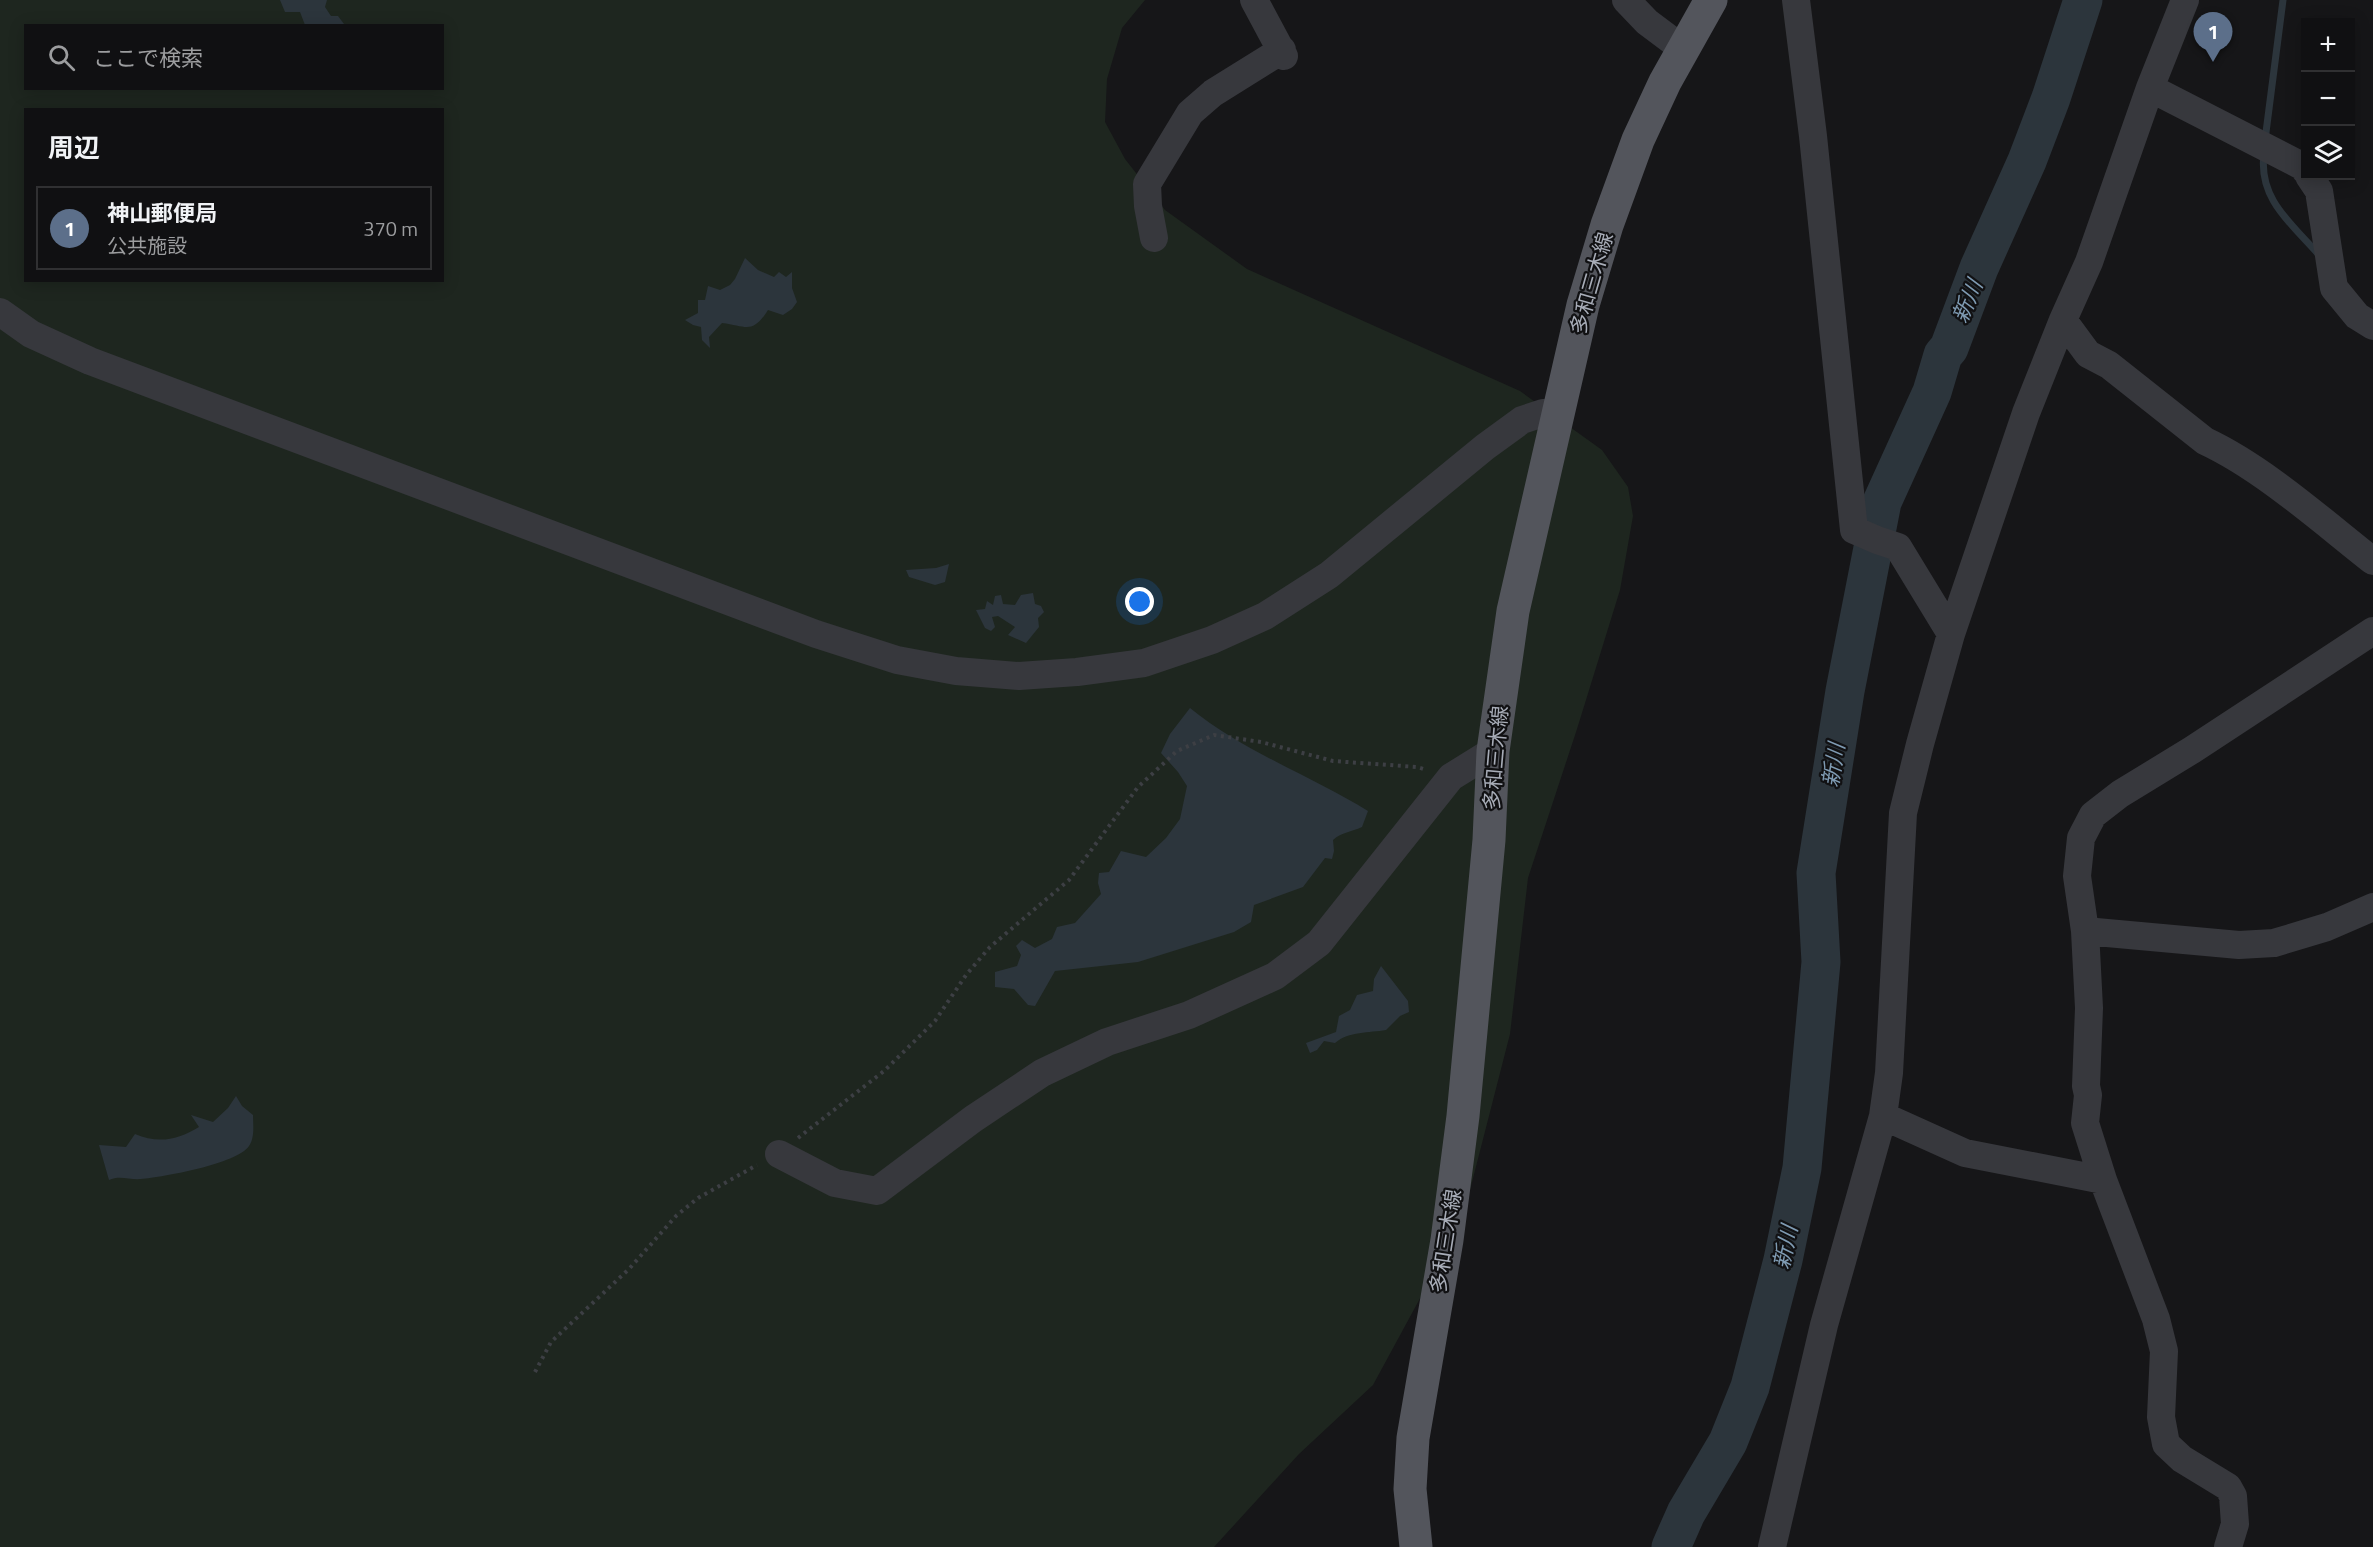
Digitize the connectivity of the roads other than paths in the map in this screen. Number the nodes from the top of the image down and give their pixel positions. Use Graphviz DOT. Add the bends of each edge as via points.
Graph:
graph roads {
  1 [pos="1254,0"];
  2 [pos="1626,0"];
  3 [pos="1712,0"];
  4 [pos="1796,0"];
  5 [pos="2185,0"];
  6 [pos="1683,49"];
  7 [pos="2150,88"];
  8 [pos="2301,165"];
  9 [pos="2312,180"];
  10 [pos="1154,238"];
  11 [pos="0,312"];
  12 [pos="2063,320"];
  13 [pos="2373,326"];
  14 [pos="1558,414"];
  15 [pos="2373,561"];
  16 [pos="2373,631"];
  17 [pos="1951,634"];
  18 [pos="1493,751"];
  19 [pos="2373,907"];
  20 [pos="2085,931"];
  21 [pos="1883,1116"];
  22 [pos="779,1154"];
  23 [pos="2103,1180"];
  24 [pos="1416,1547"];
  25 [pos="1772,1547"];
  26 [pos="2228,1547"];
  1 -- 10 [label="street" via="1283,53 1213,93 1190,113 1147,184"];
  2 -- 6 [label="street"];
  3 -- 6 [label="main road, 多和三木線"];
  4 -- 17 [label="street" via="1854,530 1898,547"];
  5 -- 7 [label="street"];
  6 -- 14 [label="main road, 多和三木線" via="1638,140 1607,225 1583,305"];
  7 -- 8 [label="street"];
  7 -- 12 [label="street" via="2089,262"];
  9 -- 13 [label="street" via="2319,191 2334,288 2357,316"];
  11 -- 14 [label="street" via="31,334 90,361 816,634 897,660 956,671 1019,676 1144,663 1212,640 1265,616 1329,575 1522,420 1543,413"];
  12 -- 15 [label="street" via="2088,354 2109,365 2205,441 2276,486"];
  12 -- 17 [label="street" via="2026,413"];
  14 -- 18 [label="main road, 多和三木線" via="1513,611"];
  16 -- 20 [label="street" via="2093,815 2080,838 2077,876"];
  17 -- 21 [label="street" via="1903,813 1889,1073"];
  18 -- 22 [label="street" via="1451,777 1318,943 1275,976 1189,1015 1107,1042 1042,1073 877,1191 835,1183"];
  18 -- 24 [label="main road, 多和三木線" via="1488,852 1463,1116 1413,1438 1410,1489"];
  19 -- 20 [label="street" via="2327,927 2274,943 2239,945"];
  20 -- 23 [label="street" via="2089,1008 2085,1123"];
  21 -- 23 [label="street" via="1965,1153"];
  21 -- 25 [label="street" via="1824,1325"];
  23 -- 26 [label="street" via="2156,1319 2164,1351 2162,1417 2166,1444 2182,1460 2228,1487 2233,1496 2235,1524"];
}
